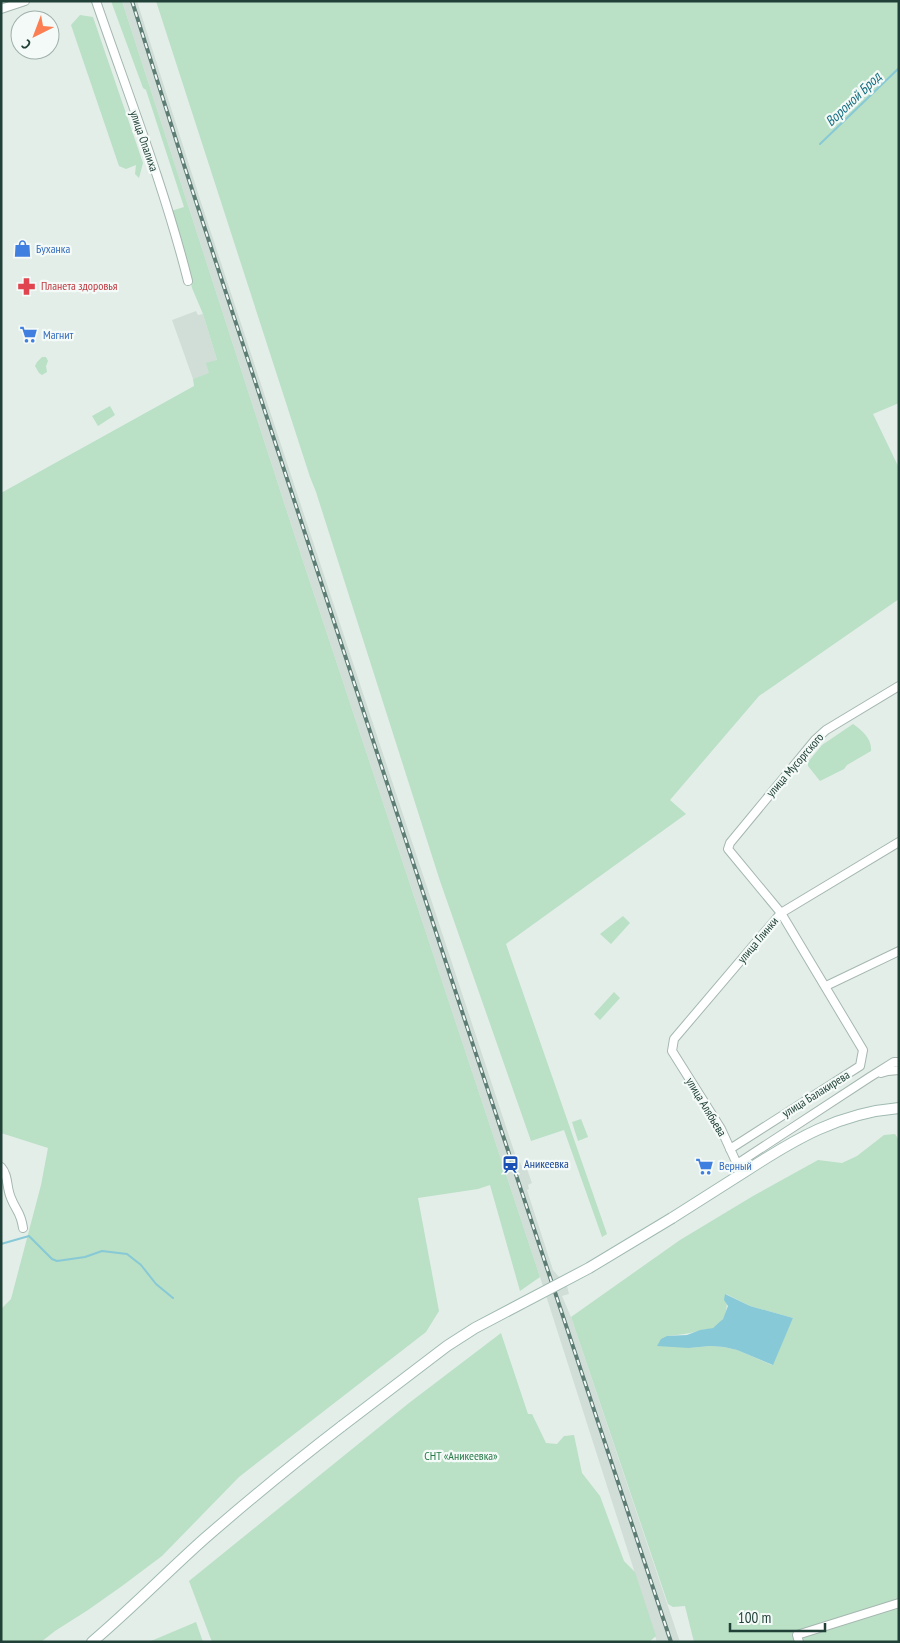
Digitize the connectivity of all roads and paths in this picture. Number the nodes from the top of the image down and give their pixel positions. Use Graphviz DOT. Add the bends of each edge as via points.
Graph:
graph roads {
  1 [pos="25,1"];
  2 [pos="96,1"];
  3 [pos="1,9"];
  4 [pos="188,281"];
  5 [pos="899,686"];
  6 [pos="899,842"];
  7 [pos="730,843"];
  8 [pos="781,913"];
  9 [pos="899,951"];
  10 [pos="826,986"];
  11 [pos="672,1051"];
  12 [pos="899,1062"];
  13 [pos="899,1070"];
  14 [pos="870,1077"];
  15 [pos="898,1108"];
  16 [pos="730,1149"];
  17 [pos="1,1167"];
  18 [pos="23,1228"];
  19 [pos="899,1603"];
  20 [pos="92,1642"];
  21 [pos="799,1642"];
  1 -- 3 [label="street"];
  2 -- 4 [label="street, улица Опалиха"];
  5 -- 7 [label="street, улица Мусоргского" via="815,740"];
  6 -- 8 [label="street, улица Глинки"];
  7 -- 8 [label="street, улица Балакирева" via="728,849"];
  8 -- 10 [label="street, улица Балакирева"];
  8 -- 11 [label="street, улица Глинки" via="674,1039"];
  9 -- 10 [label="street"];
  10 -- 16 [label="street, улица Балакирева" via="863,1050 860,1066"];
  11 -- 16 [label="street, улица Алябьева"];
  12 -- 14 [label="street"];
  13 -- 14 [label="street" via="888,1070"];
  14 -- 16 [label="street, улица Алябьева" via="737,1164"];
  15 -- 20 [label="street, bridge" via="847,1117 791,1142 589,1268 475,1328 282,1474"];
  17 -- 18 [label="street" via="11,1199 21,1215"];
  19 -- 21 [label="street" via="798,1635"];
}
